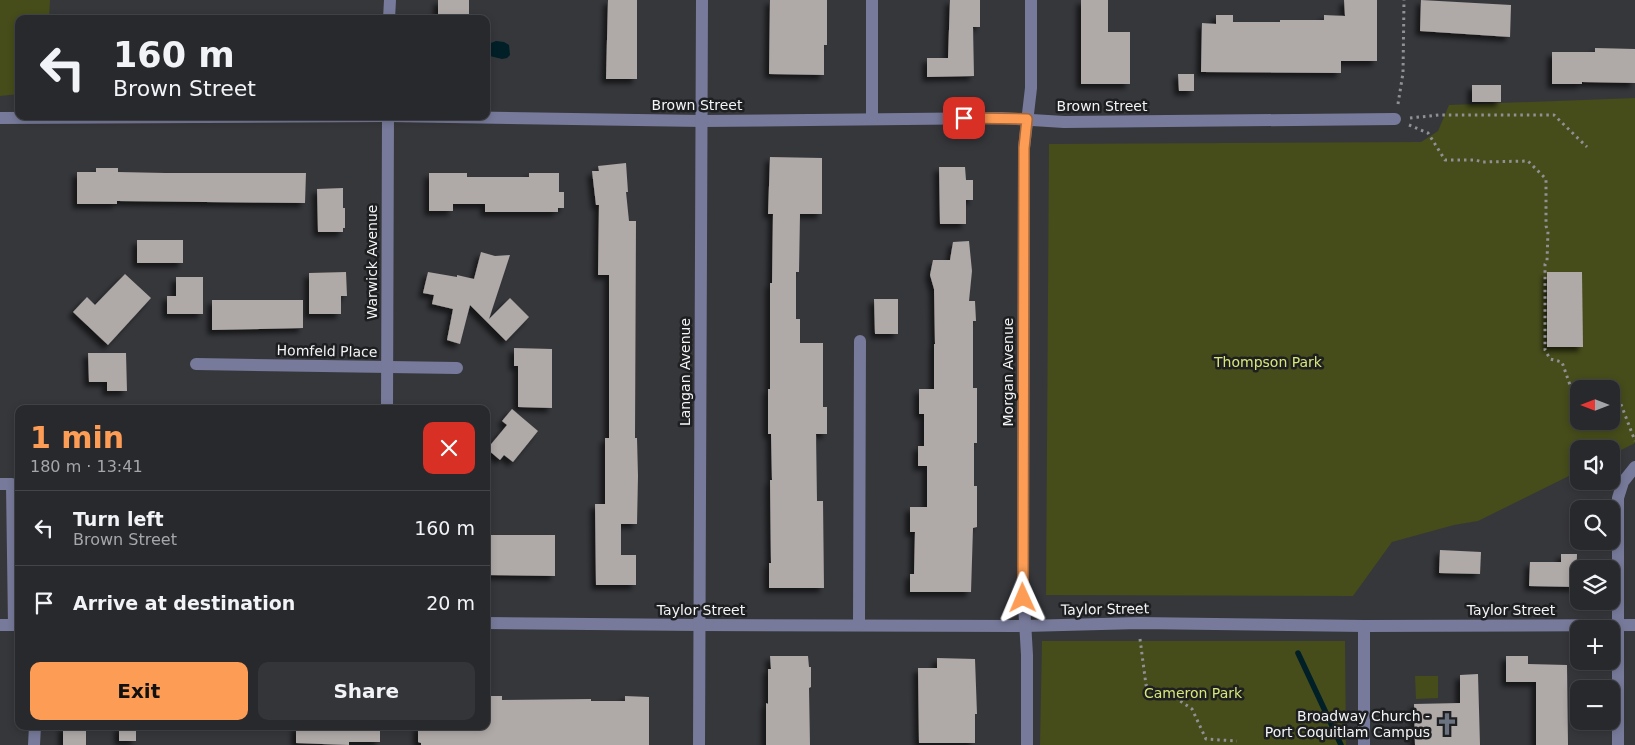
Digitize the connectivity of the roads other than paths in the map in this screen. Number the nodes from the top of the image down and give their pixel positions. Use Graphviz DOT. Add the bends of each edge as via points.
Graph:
graph roads {
  1 [pos="390,0"];
  2 [pos="702,0"];
  3 [pos="872,0"];
  4 [pos="1031,0"];
  5 [pos="389,15"];
  6 [pos="0,118"];
  7 [pos="15,118"];
  8 [pos="490,118"];
  9 [pos="872,118"];
  10 [pos="1027,119"];
  11 [pos="1395,119"];
  12 [pos="388,120"];
  13 [pos="702,121"];
  14 [pos="860,341"];
  15 [pos="196,364"];
  16 [pos="387,367"];
  17 [pos="457,368"];
  18 [pos="387,405"];
  19 [pos="1635,467"];
  20 [pos="0,484"];
  21 [pos="15,590"];
  22 [pos="1618,620"];
  23 [pos="490,623"];
  24 [pos="0,625"];
  25 [pos="15,625"];
  26 [pos="699,625"];
  27 [pos="859,625"];
  28 [pos="1570,625"];
  29 [pos="1620,625"];
  30 [pos="1635,625"];
  31 [pos="1025,626"];
  32 [pos="1364,626"];
  33 [pos="1618,670"];
  34 [pos="35,730"];
  35 [pos="34,745"];
  36 [pos="699,745"];
  37 [pos="1027,745"];
  38 [pos="1364,745"];
  39 [pos="1618,745"];
  1 -- 5 [label="street"];
  2 -- 13 [label="street, Langan Avenue"];
  3 -- 9 [label="street"];
  4 -- 10 [label="street, Morgan Avenue" via="1031,88"];
  6 -- 7 [label="street, Brown Street"];
  8 -- 13 [label="street, Brown Street"];
  9 -- 10 [label="street, Brown Street"];
  9 -- 13 [label="street, Brown Street"];
  10 -- 11 [label="street, Brown Street" via="1064,122"];
  10 -- 31 [label="street, Morgan Avenue" via="1024,148 1022,588"];
  12 -- 16 [label="street, Warwick Avenue"];
  13 -- 26 [label="street, Langan Avenue"];
  14 -- 27 [label="street"];
  15 -- 16 [label="street, Homfeld Place"];
  16 -- 17 [label="street, Homfeld Place"];
  16 -- 18 [label="street, Warwick Avenue"];
  19 -- 22 [label="street" via="1623,482 1618,498"];
  20 -- 21 [label="street" via="12,484"];
  23 -- 26 [label="street, Taylor Street"];
  24 -- 25 [label="street"];
  26 -- 27 [label="street, Taylor Street"];
  26 -- 36 [label="street, Langan Avenue"];
  27 -- 31 [label="street, Taylor Street"];
  28 -- 32 [label="street, Taylor Street"];
  29 -- 30 [label="street, Taylor Street"];
  31 -- 32 [label="street, Taylor Street" via="1139,623"];
  31 -- 37 [label="street, Morgan Avenue" via="1028,655"];
  32 -- 38 [label="street"];
  33 -- 39 [label="street"];
  34 -- 35 [label="street"];
}
